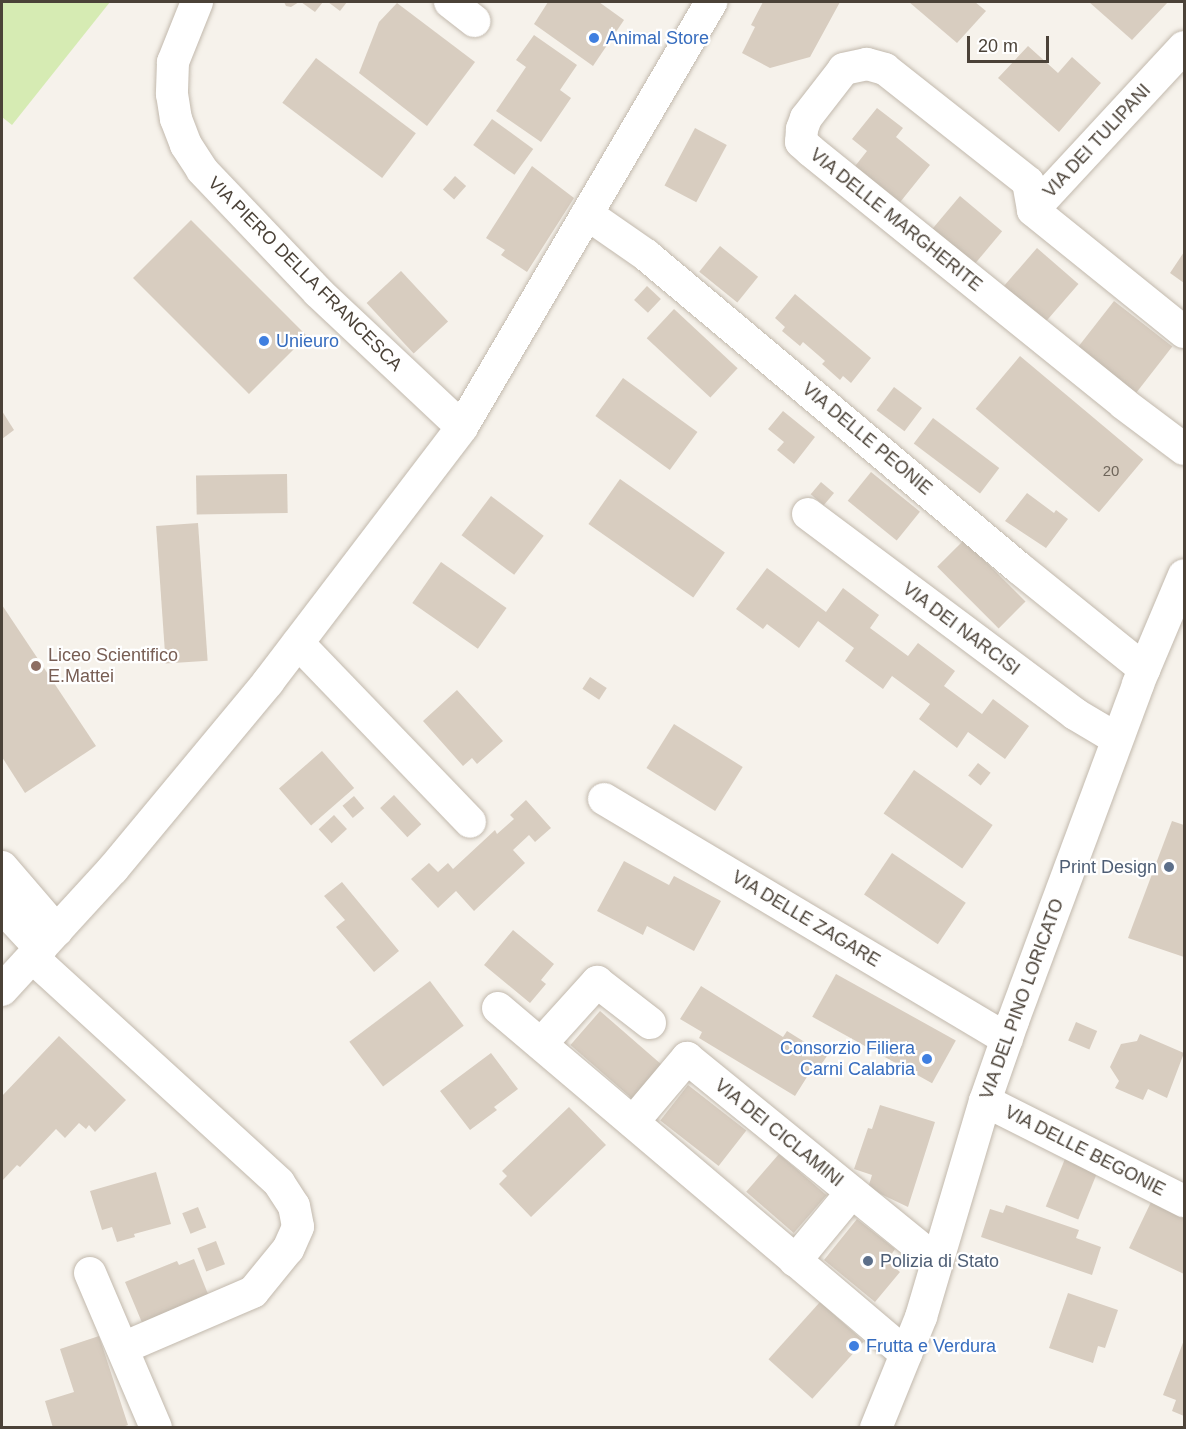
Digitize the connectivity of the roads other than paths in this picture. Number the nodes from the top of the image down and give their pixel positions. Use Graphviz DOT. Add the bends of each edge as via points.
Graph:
graph roads {
  1 [pos="197,2"];
  2 [pos="450,2"];
  3 [pos="711,2"];
  4 [pos="474,21"];
  5 [pos="1185,47"];
  6 [pos="1033,210"];
  7 [pos="587,214"];
  8 [pos="1185,332"];
  9 [pos="462,427"];
  10 [pos="1185,449"];
  11 [pos="808,514"];
  12 [pos="1185,575"];
  13 [pos="298,643"];
  14 [pos="1144,669"];
  15 [pos="1117,739"];
  16 [pos="604,799"];
  17 [pos="470,822"];
  18 [pos="2,867"];
  19 [pos="2,907"];
  20 [pos="44,946"];
  21 [pos="2,990"];
  22 [pos="498,1008"];
  23 [pos="650,1023"];
  24 [pos="1007,1039"];
  25 [pos="541,1044"];
  26 [pos="985,1101"];
  27 [pos="633,1122"];
  28 [pos="852,1192"];
  29 [pos="1185,1202"];
  30 [pos="937,1260"];
  31 [pos="795,1261"];
  32 [pos="90,1273"];
  33 [pos="123,1348"];
  34 [pos="906,1354"];
  35 [pos="156,1428"];
  36 [pos="876,1428"];
  1 -- 9 [label="street, VIA PIERO DELLA FRANCESCA" via="173,62 172,94 186,145 202,170 318,292"];
  2 -- 4 [label="street"];
  3 -- 7 [label="street"];
  5 -- 6 [label="street, VIA DEI TULIPANI"];
  6 -- 8 [label="street"];
  6 -- 10 [label="street, VIA DELLE MARGHERITE" via="1028,182 885,69 867,64 844,69 801,129 801,142 811,151"];
  7 -- 9 [label="street"];
  7 -- 14 [label="street, VIA DELLE PEONIE" via="646,255"];
  9 -- 13 [label="street"];
  11 -- 15 [label="street, VIA DEI NARCISI" via="1075,714"];
  12 -- 14 [label="street, VIA DEL PINO LORICATO"];
  13 -- 17 [label="street"];
  13 -- 20 [label="street" via="121,860"];
  14 -- 15 [label="street, VIA DEL PINO LORICATO"];
  15 -- 24 [label="street, VIA DEL PINO LORICATO"];
  16 -- 24 [label="street, VIA DELLE ZAGARE"];
  18 -- 20 [label="street"];
  19 -- 20 [label="street"];
  20 -- 21 [label="street"];
  20 -- 33 [label="street" via="279,1183 294,1206 298,1227 288,1249 253,1292"];
  22 -- 25 [label="street"];
  23 -- 25 [label="street" via="597,982"];
  24 -- 26 [label="street, VIA DEL PINO LORICATO"];
  25 -- 27 [label="street"];
  26 -- 29 [label="street, VIA DELLE BEGONIE"];
  26 -- 30 [label="street, VIA DEL PINO LORICATO"];
  27 -- 28 [label="street, VIA DEI CICLAMINI" via="687,1058"];
  27 -- 31 [label="street"];
  28 -- 30 [label="street, VIA DEI CICLAMINI"];
  28 -- 31 [label="street"];
  30 -- 34 [label="street, VIA DEL PINO LORICATO"];
  31 -- 34 [label="street"];
  32 -- 33 [label="street"];
  33 -- 35 [label="street"];
  34 -- 36 [label="street, VIA DEL PINO LORICATO"];
}
